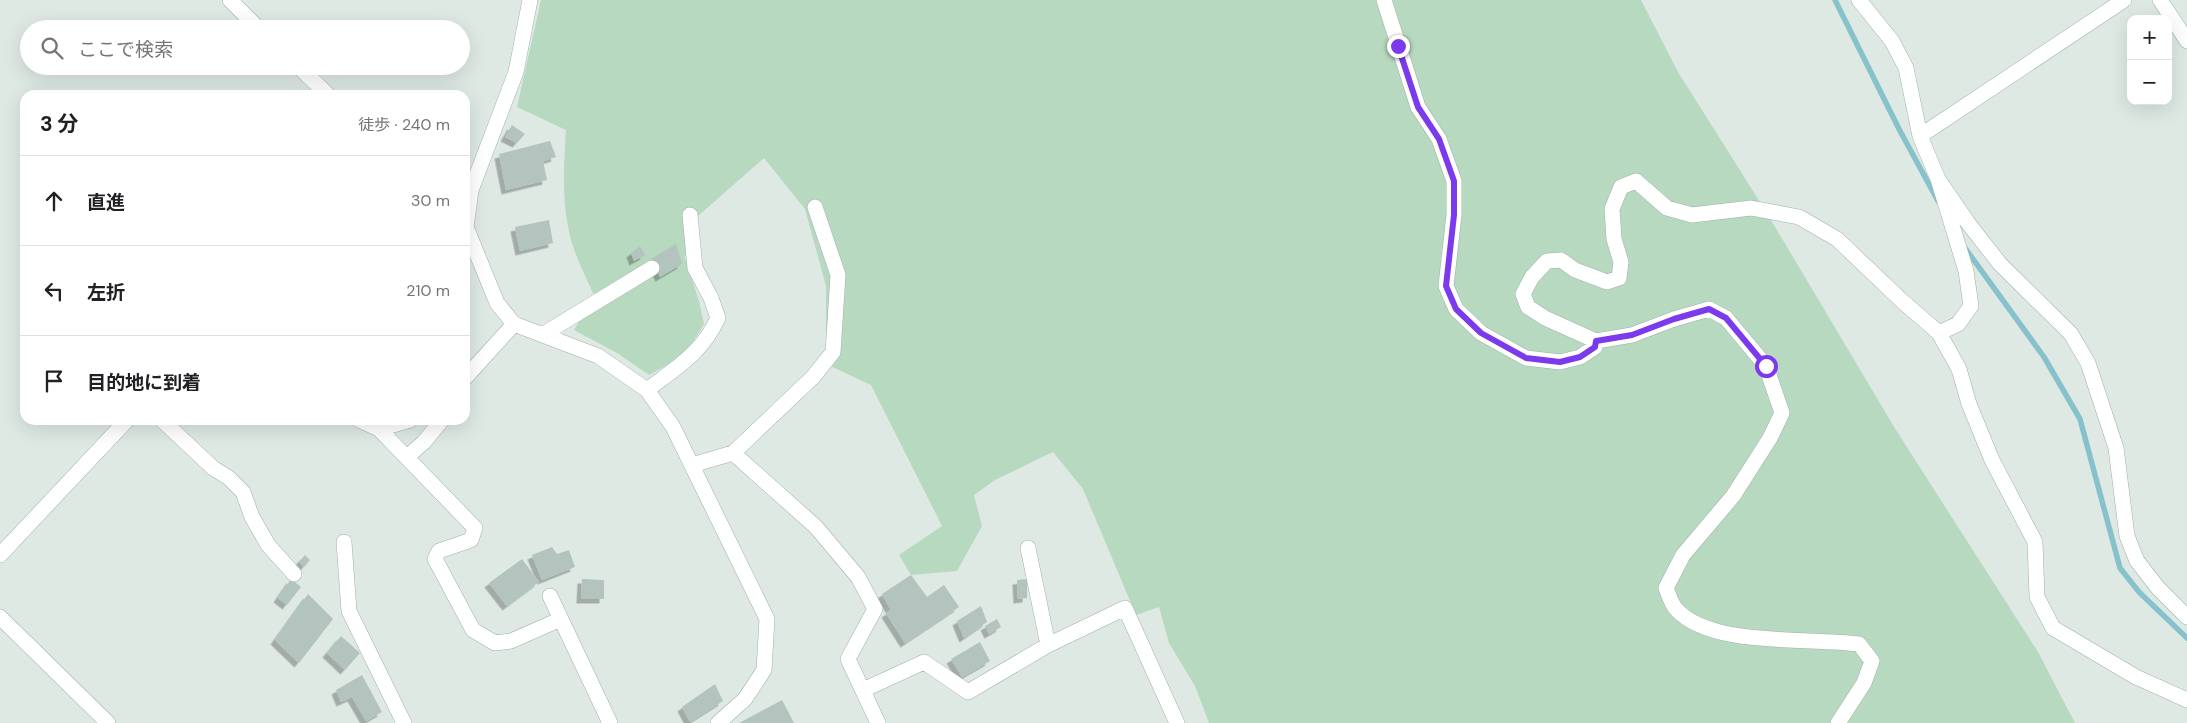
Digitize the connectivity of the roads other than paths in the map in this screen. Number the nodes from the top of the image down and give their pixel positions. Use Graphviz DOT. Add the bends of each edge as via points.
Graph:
graph roads {
  1 [pos="230,0"];
  2 [pos="530,0"];
  3 [pos="1384,0"];
  4 [pos="1859,0"];
  5 [pos="2124,0"];
  6 [pos="2160,0"];
  7 [pos="251,20"];
  8 [pos="2187,41"];
  9 [pos="307,75"];
  10 [pos="323,90"];
  11 [pos="1920,136"];
  12 [pos="1938,179"];
  13 [pos="470,194"];
  14 [pos="814,207"];
  15 [pos="690,215"];
  16 [pos="470,238"];
  17 [pos="652,268"];
  18 [pos="514,324"];
  19 [pos="1940,333"];
  20 [pos="542,335"];
  21 [pos="1596,341"];
  22 [pos="470,372"];
  23 [pos="648,390"];
  24 [pos="122,425"];
  25 [pos="167,425"];
  26 [pos="370,425"];
  27 [pos="393,425"];
  28 [pos="438,425"];
  29 [pos="379,429"];
  30 [pos="733,454"];
  31 [pos="407,457"];
  32 [pos="692,465"];
  33 [pos="344,542"];
  34 [pos="1028,548"];
  35 [pos="0,554"];
  36 [pos="294,574"];
  37 [pos="550,596"];
  38 [pos="0,617"];
  39 [pos="2187,617"];
  40 [pos="561,619"];
  41 [pos="1048,646"];
  42 [pos="863,690"];
  43 [pos="2187,700"];
  44 [pos="108,723"];
  45 [pos="404,723"];
  46 [pos="610,723"];
  47 [pos="718,723"];
  48 [pos="878,723"];
  49 [pos="1178,723"];
  50 [pos="1838,723"];
  1 -- 7 [label="street"];
  2 -- 13 [label="street" via="516,72"];
  3 -- 21 [label="street" via="1418,107 1439,139 1454,181 1454,215 1446,286 1456,309 1481,333 1526,358 1560,362 1580,357 1595,347"];
  4 -- 11 [label="street" via="1892,41 1906,68"];
  5 -- 11 [label="street"];
  6 -- 8 [label="street"];
  9 -- 10 [label="street"];
  11 -- 12 [label="street"];
  12 -- 19 [label="street" via="1966,271 1971,306 1958,324"];
  12 -- 39 [label="street" via="2000,264 2071,334 2084,355 2116,448 2127,536 2137,561"];
  14 -- 30 [label="street" via="838,275 833,352 813,376"];
  15 -- 23 [label="street" via="695,268 718,318 709,337 691,357"];
  16 -- 18 [label="street" via="497,303"];
  17 -- 20 [label="street"];
  18 -- 20 [label="street"];
  18 -- 22 [label="street"];
  19 -- 21 [label="street" via="1900,300 1837,239 1799,218 1752,208 1692,215 1668,208 1636,181 1621,187 1612,209 1614,239 1621,262 1619,278 1607,282 1575,270 1561,260 1547,261 1532,277 1523,294 1528,307 1545,318"];
  19 -- 43 [label="street" via="1959,369 1969,404 1992,460 2035,542 2037,597 2052,628 2136,677"];
  20 -- 23 [label="street" via="598,356"];
  21 -- 50 [label="street" via="1632,335 1709,309 1726,318 1766,366 1782,413 1733,496 1683,555 1666,588 1675,608 1693,623 1735,636 1859,644 1872,661 1864,683"];
  23 -- 32 [label="street" via="674,427"];
  24 -- 35 [label="street"];
  25 -- 36 [label="street" via="243,492 252,517 268,545"];
  26 -- 29 [label="street"];
  27 -- 29 [label="street"];
  28 -- 31 [label="street"];
  29 -- 31 [label="street"];
  30 -- 32 [label="street"];
  30 -- 42 [label="street" via="816,527 858,577 875,609 848,659"];
  31 -- 40 [label="street" via="475,528 471,540 439,551 435,559 473,630 495,643 511,641"];
  32 -- 47 [label="street" via="768,619 764,670 745,700"];
  33 -- 45 [label="street" via="349,610"];
  34 -- 41 [label="street"];
  37 -- 40 [label="street"];
  38 -- 44 [label="street"];
  40 -- 46 [label="street"];
  41 -- 42 [label="street" via="968,692 924,662"];
  41 -- 49 [label="street" via="1125,608"];
  42 -- 48 [label="street"];
}
